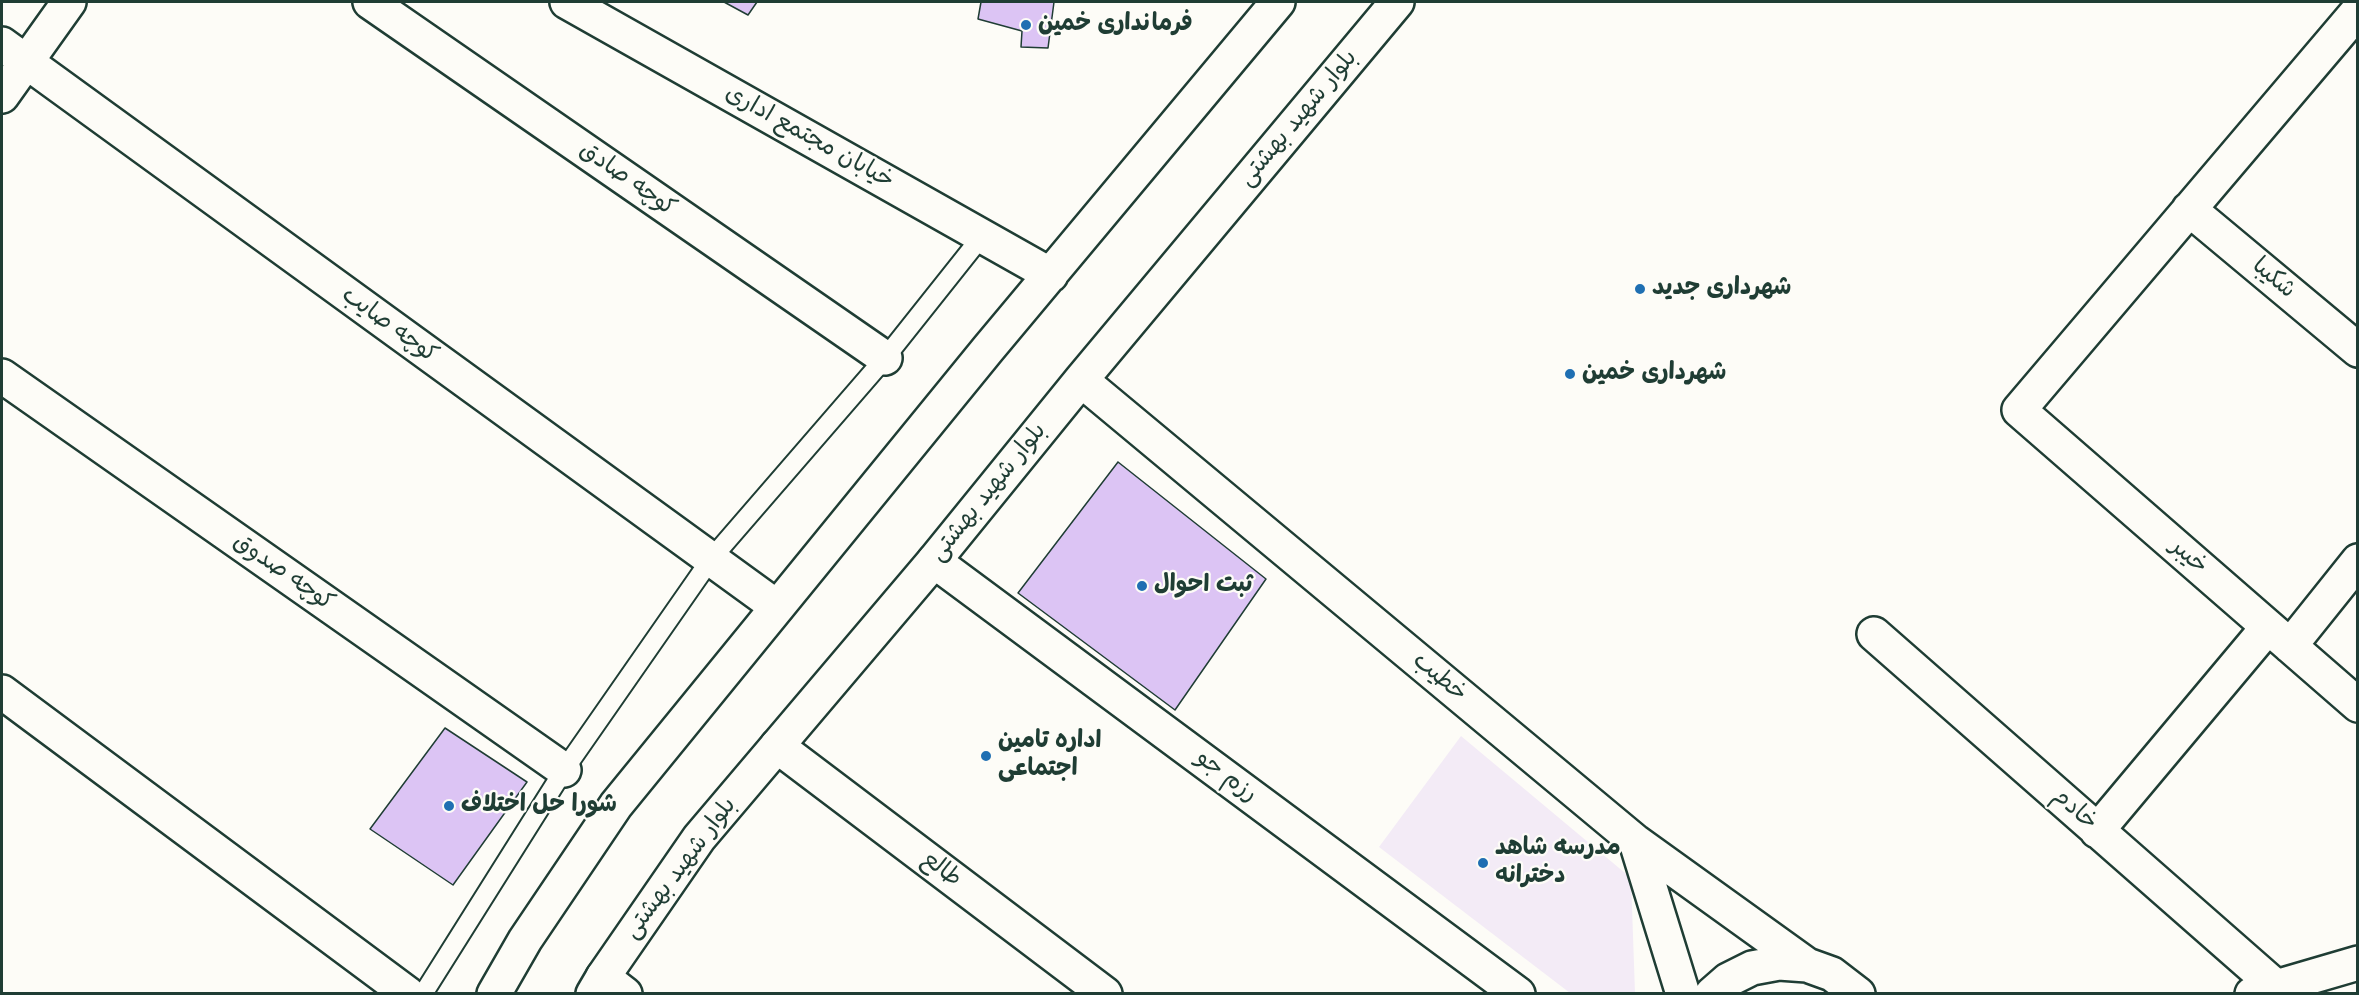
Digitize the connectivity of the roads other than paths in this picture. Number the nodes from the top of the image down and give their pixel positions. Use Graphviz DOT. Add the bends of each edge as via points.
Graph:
graph roads {
  1 [pos="69,2"];
  2 [pos="370,2"];
  3 [pos="567,2"];
  4 [pos="1278,2"];
  5 [pos="1397,2"];
  6 [pos="2358,10"];
  7 [pos="14,53"];
  8 [pos="2,96"];
  9 [pos="2189,209"];
  10 [pos="982,236"];
  11 [pos="1051,275"];
  12 [pos="2358,350"];
  13 [pos="885,358"];
  14 [pos="2,376"];
  15 [pos="1081,380"];
  16 [pos="711,559"];
  17 [pos="933,561"];
  18 [pos="2358,561"];
  19 [pos="777,608"];
  20 [pos="1874,634"];
  21 [pos="2279,637"];
  22 [pos="2,692"];
  23 [pos="2358,705"];
  24 [pos="777,746"];
  25 [pos="564,770"];
  26 [pos="2097,831"];
  27 [pos="1636,842"];
  28 [pos="2358,963"];
  29 [pos="1807,965"];
  30 [pos="607,988"];
  31 [pos="2263,990"];
  32 [pos="408,993"];
  33 [pos="423,993"];
  34 [pos="494,993"];
  35 [pos="1105,993"];
  36 [pos="1518,993"];
  37 [pos="1683,993"];
  38 [pos="1712,993"];
  39 [pos="1858,993"];
  1 -- 7 [label="street"];
  2 -- 13 [label="street, کوچه صادق"];
  3 -- 10 [label="street, خیابان مجتمع اداری"];
  4 -- 11 [label="street"];
  5 -- 15 [label="street, بلوار شهید بهشتی"];
  6 -- 9 [label="street"];
  7 -- 8 [label="street"];
  7 -- 16 [label="street, کوچه صایب"];
  9 -- 12 [label="street, شکیبا"];
  9 -- 21 [label="street, خیبر" via="2019,410"];
  10 -- 11 [label="street, خیابان مجتمع اداری"];
  10 -- 13 [label="lane"];
  11 -- 19 [label="street"];
  13 -- 16 [label="lane"];
  14 -- 25 [label="street, کوچه صدوق"];
  15 -- 17 [label="street, بلوار شهید بهشتی"];
  15 -- 27 [label="street, خطیب"];
  16 -- 19 [label="street, کوچه صایب"];
  16 -- 25 [label="lane"];
  17 -- 24 [label="street, بلوار شهید بهشتی"];
  17 -- 36 [label="street, رزم جو"];
  18 -- 21 [label="street"];
  19 -- 34 [label="street" via="616,805"];
  20 -- 26 [label="street, خادم"];
  21 -- 23 [label="street, خیبر"];
  21 -- 26 [label="street"];
  22 -- 32 [label="street"];
  24 -- 30 [label="street, بلوار شهید بهشتی" via="699,838"];
  24 -- 35 [label="street, طالع"];
  25 -- 33 [label="lane"];
  26 -- 31 [label="street, خادم"];
  27 -- 29 [label="street, خطیب"];
  27 -- 37 [label="street"];
  28 -- 31 [label="street"];
  29 -- 38 [label="street" via="1779,963 1752,968"];
  29 -- 39 [label="street" via="1832,974"];
}
